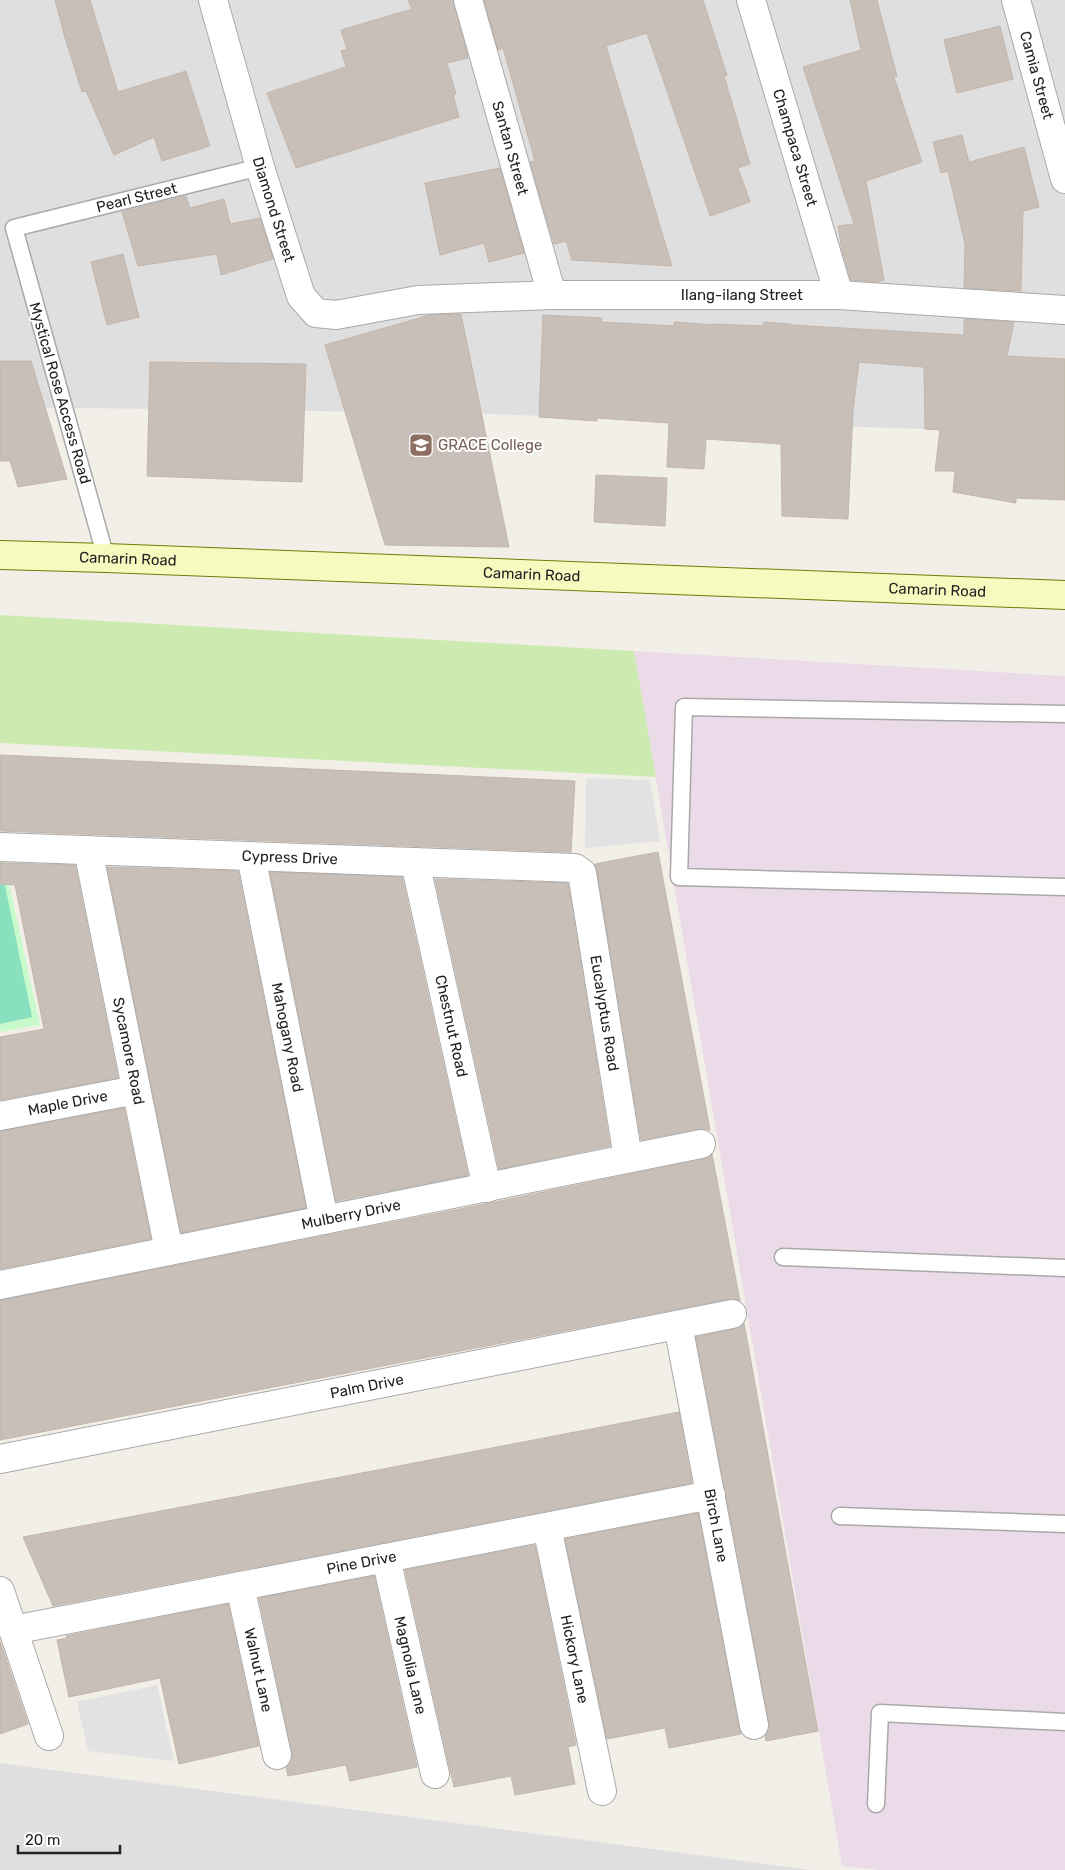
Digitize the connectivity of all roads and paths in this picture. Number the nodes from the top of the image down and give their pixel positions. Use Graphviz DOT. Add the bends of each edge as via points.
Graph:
graph roads {
  1 [pos="213,0"];
  2 [pos="468,0"];
  3 [pos="751,0"];
  4 [pos="1016,0"];
  5 [pos="260,167"];
  6 [pos="1065,180"];
  7 [pos="14,228"];
  8 [pos="552,295"];
  9 [pos="839,295"];
  10 [pos="418,300"];
  11 [pos="1065,310"];
  12 [pos="0,555"];
  13 [pos="106,558"];
  14 [pos="1065,595"];
  15 [pos="1065,714"];
  16 [pos="0,847"];
  17 [pos="88,850"];
  18 [pos="251,856"];
  19 [pos="415,862"];
  20 [pos="579,869"];
  21 [pos="1065,888"];
  22 [pos="136,1090"];
  23 [pos="0,1116"];
  24 [pos="701,1144"];
  25 [pos="628,1158"];
  26 [pos="487,1188"];
  27 [pos="324,1220"];
  28 [pos="169,1251"];
  29 [pos="782,1257"];
  30 [pos="1065,1268"];
  31 [pos="0,1285"];
  32 [pos="732,1314"];
  33 [pos="678,1325"];
  34 [pos="0,1459"];
  35 [pos="711,1495"];
  36 [pos="840,1516"];
  37 [pos="1065,1524"];
  38 [pos="547,1527"];
  39 [pos="386,1558"];
  40 [pos="240,1586"];
  41 [pos="0,1591"];
  42 [pos="13,1630"];
  43 [pos="1065,1722"];
  44 [pos="754,1725"];
  45 [pos="50,1736"];
  46 [pos="276,1755"];
  47 [pos="435,1774"];
  48 [pos="602,1791"];
  49 [pos="876,1804"];
  1 -- 5 [label="street, Diamond Street"];
  2 -- 8 [label="street, Santan Street"];
  3 -- 9 [label="street, Champaca Street"];
  4 -- 6 [label="street, Camia Street"];
  5 -- 7 [label="lane, Pearl Street"];
  5 -- 10 [label="street, Diamond Street" via="301,296 316,313 336,315"];
  7 -- 13 [label="lane, Mystical Rose Access Road"];
  8 -- 9 [label="street, Ilang-ilang Street"];
  8 -- 10 [label="street, Ilang-ilang Street"];
  9 -- 11 [label="street, Ilang-ilang Street"];
  12 -- 13 [label="main road, Camarin Road"];
  13 -- 14 [label="main road, Camarin Road"];
  15 -- 21 [label="lane" via="684,707 679,877"];
  16 -- 17 [label="street, Cypress Drive"];
  17 -- 18 [label="street, Cypress Drive"];
  17 -- 22 [label="street, Sycamore Road"];
  18 -- 19 [label="street, Cypress Drive"];
  18 -- 27 [label="street, Mahogany Road"];
  19 -- 20 [label="street, Cypress Drive"];
  19 -- 26 [label="street, Chestnut Road"];
  20 -- 25 [label="street, Eucalyptus Road"];
  22 -- 23 [label="street, Maple Drive"];
  22 -- 28 [label="street, Sycamore Road"];
  24 -- 25 [label="street, Mulberry Drive"];
  25 -- 26 [label="street, Mulberry Drive"];
  26 -- 27 [label="street, Mulberry Drive"];
  27 -- 28 [label="street, Mulberry Drive"];
  28 -- 31 [label="street, Mulberry Drive"];
  29 -- 30 [label="lane"];
  32 -- 33 [label="street, Palm Drive"];
  33 -- 34 [label="street, Palm Drive"];
  33 -- 35 [label="street, Birch Lane"];
  35 -- 38 [label="street, Pine Drive"];
  35 -- 44 [label="street, Birch Lane"];
  36 -- 37 [label="lane"];
  38 -- 39 [label="street, Pine Drive"];
  38 -- 48 [label="street, Hickory Lane"];
  39 -- 40 [label="street, Pine Drive"];
  39 -- 47 [label="street, Magnolia Lane"];
  40 -- 42 [label="street, Pine Drive"];
  40 -- 46 [label="street, Walnut Lane"];
  41 -- 42 [label="street"];
  42 -- 45 [label="street"];
  43 -- 49 [label="lane" via="880,1713"];
}
